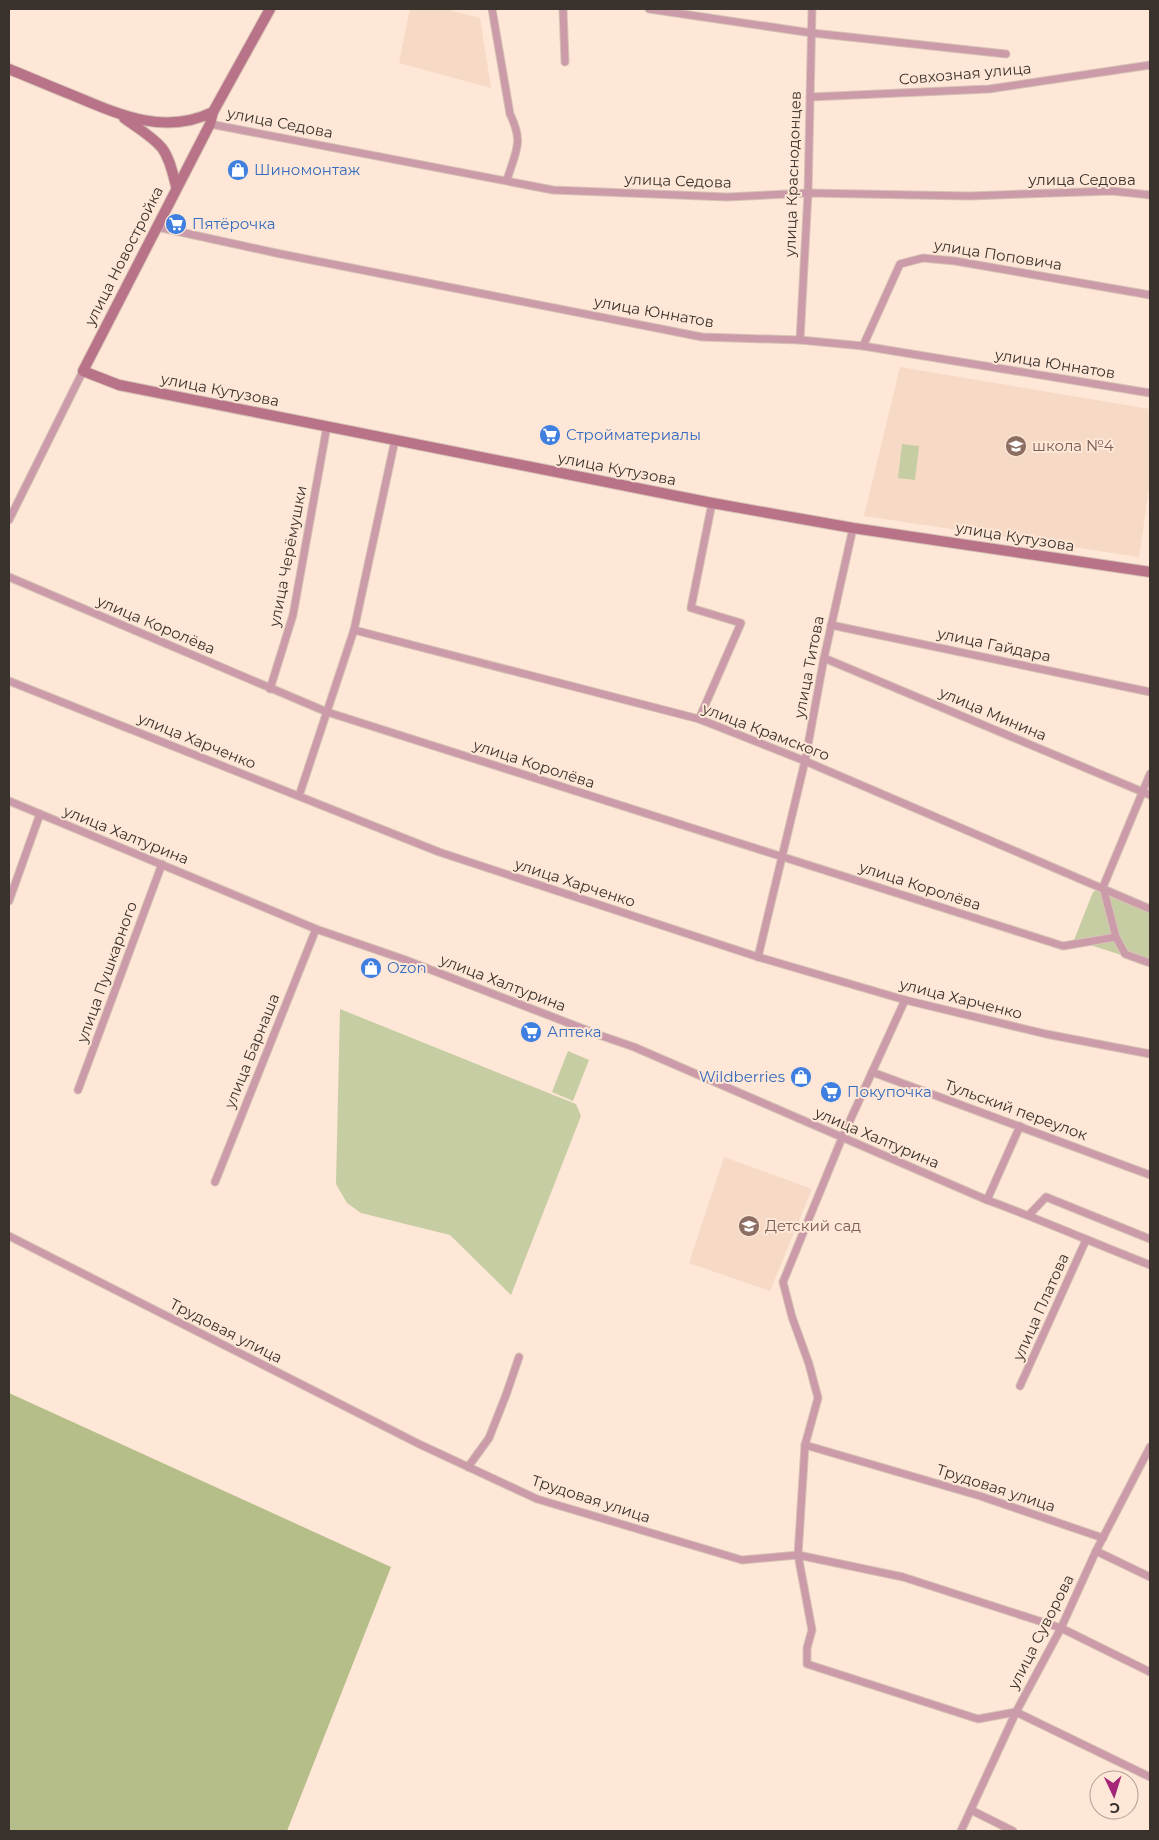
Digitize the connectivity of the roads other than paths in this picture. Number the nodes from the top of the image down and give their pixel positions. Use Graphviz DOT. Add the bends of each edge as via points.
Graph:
graph roads {
  1 [pos="270,9"];
  2 [pos="492,9"];
  3 [pos="564,9"];
  4 [pos="649,9"];
  5 [pos="812,9"];
  6 [pos="812,33"];
  7 [pos="1006,54"];
  8 [pos="565,62"];
  9 [pos="1150,65"];
  10 [pos="9,69"];
  11 [pos="810,97"];
  12 [pos="214,112"];
  13 [pos="118,115"];
  14 [pos="210,124"];
  15 [pos="508,180"];
  16 [pos="176,186"];
  17 [pos="808,194"];
  18 [pos="1150,195"];
  19 [pos="157,227"];
  20 [pos="1150,295"];
  21 [pos="800,340"];
  22 [pos="863,346"];
  23 [pos="83,371"];
  24 [pos="1150,393"];
  25 [pos="328,426"];
  26 [pos="395,440"];
  27 [pos="712,503"];
  28 [pos="9,520"];
  29 [pos="853,528"];
  30 [pos="1150,572"];
  31 [pos="9,577"];
  32 [pos="831,625"];
  33 [pos="354,630"];
  34 [pos="824,658"];
  35 [pos="9,681"];
  36 [pos="270,688"];
  37 [pos="1150,692"];
  38 [pos="327,712"];
  39 [pos="699,719"];
  40 [pos="805,761"];
  41 [pos="1150,774"];
  42 [pos="1143,792"];
  43 [pos="1150,795"];
  44 [pos="299,796"];
  45 [pos="9,801"];
  46 [pos="40,814"];
  47 [pos="781,857"];
  48 [pos="162,864"];
  49 [pos="1103,887"];
  50 [pos="9,901"];
  51 [pos="1150,909"];
  52 [pos="316,929"];
  53 [pos="1116,937"];
  54 [pos="758,957"];
  55 [pos="1150,963"];
  56 [pos="905,1000"];
  57 [pos="1150,1054"];
  58 [pos="872,1072"];
  59 [pos="78,1090"];
  60 [pos="1020,1126"];
  61 [pos="842,1138"];
  62 [pos="1150,1175"];
  63 [pos="215,1182"];
  64 [pos="987,1200"];
  65 [pos="1028,1215"];
  66 [pos="9,1236"];
  67 [pos="1150,1239"];
  68 [pos="1086,1240"];
  69 [pos="1150,1265"];
  70 [pos="518,1358"];
  71 [pos="1020,1386"];
  72 [pos="805,1445"];
  73 [pos="1150,1446"];
  74 [pos="468,1467"];
  75 [pos="1103,1538"];
  76 [pos="1096,1551"];
  77 [pos="798,1555"];
  78 [pos="1150,1577"];
  79 [pos="1061,1628"];
  80 [pos="1150,1672"];
  81 [pos="1016,1712"];
  82 [pos="1150,1777"];
  83 [pos="971,1810"];
  84 [pos="961,1831"];
  85 [pos="1013,1831"];
  1 -- 12 [label="main road, улица Новостройка"];
  2 -- 15 [label="street" via="510,114 519,143"];
  3 -- 8 [label="street"];
  4 -- 6 [label="street"];
  5 -- 6 [label="street, улица Краснодонцев"];
  6 -- 7 [label="street"];
  6 -- 11 [label="street, улица Краснодонцев"];
  9 -- 11 [label="street, Совхозная улица" via="989,89"];
  10 -- 13 [label="main road"];
  11 -- 17 [label="street, улица Краснодонцев"];
  12 -- 13 [label="main road" via="198,119 177,122 152,122"];
  12 -- 14 [label="main road, улица Новостройка"];
  13 -- 16 [label="main road" via="162,148"];
  14 -- 15 [label="street, улица Седова"];
  14 -- 16 [label="main road, улица Новостройка"];
  15 -- 17 [label="street, улица Седова" via="562,190 727,197"];
  16 -- 19 [label="main road, улица Новостройка"];
  17 -- 18 [label="street, улица Седова" via="969,196 1112,191"];
  17 -- 21 [label="street, улица Краснодонцев"];
  19 -- 21 [label="street, улица Юннатов" via="702,337"];
  19 -- 23 [label="main road, улица Новостройка"];
  20 -- 22 [label="street, улица Поповича" via="924,258 900,264"];
  21 -- 22 [label="street, улица Юннатов"];
  22 -- 24 [label="street, улица Юннатов"];
  23 -- 25 [label="main road, улица Кутузова" via="119,385"];
  23 -- 28 [label="street, улица Новостройка"];
  25 -- 26 [label="main road, улица Кутузова"];
  25 -- 36 [label="street, улица Черёмушки" via="293,614"];
  26 -- 27 [label="main road, улица Кутузова"];
  26 -- 33 [label="street"];
  27 -- 29 [label="main road, улица Кутузова"];
  27 -- 39 [label="street" via="691,608 741,623"];
  29 -- 30 [label="main road, улица Кутузова"];
  29 -- 32 [label="street, улица Титова"];
  31 -- 36 [label="street, улица Королёва"];
  32 -- 34 [label="street, улица Титова"];
  32 -- 37 [label="street, улица Гайдара"];
  33 -- 38 [label="street"];
  33 -- 39 [label="street, улица Крамского"];
  34 -- 40 [label="street, улица Титова"];
  34 -- 42 [label="street, улица Минина"];
  35 -- 44 [label="street, улица Харченко"];
  36 -- 38 [label="street, улица Королёва"];
  38 -- 44 [label="street"];
  38 -- 47 [label="street, улица Королёва"];
  39 -- 40 [label="street, улица Крамского"];
  40 -- 47 [label="street, улица Титова"];
  40 -- 49 [label="street, улица Крамского"];
  41 -- 42 [label="street"];
  42 -- 43 [label="street, улица Минина"];
  42 -- 49 [label="street"];
  44 -- 54 [label="street, улица Харченко" via="439,852"];
  45 -- 46 [label="street, улица Халтурина"];
  46 -- 48 [label="street, улица Халтурина"];
  46 -- 50 [label="street"];
  47 -- 53 [label="street, улица Королёва" via="1063,946"];
  47 -- 54 [label="street, улица Титова"];
  48 -- 52 [label="street, улица Халтурина"];
  48 -- 59 [label="street, улица Пушкарного"];
  49 -- 51 [label="street, улица Крамского"];
  49 -- 53 [label="street"];
  52 -- 61 [label="street, улица Халтурина" via="634,1047"];
  52 -- 63 [label="street, улица Барнаша"];
  53 -- 55 [label="street" via="1125,954"];
  54 -- 56 [label="street, улица Харченко"];
  56 -- 57 [label="street, улица Харченко" via="1046,1034"];
  56 -- 58 [label="street"];
  58 -- 60 [label="street, Тульский переулок"];
  58 -- 61 [label="street"];
  60 -- 62 [label="street, Тульский переулок"];
  60 -- 64 [label="street"];
  61 -- 64 [label="street, улица Халтурина"];
  61 -- 72 [label="street" via="783,1282 818,1398"];
  64 -- 65 [label="street, улица Халтурина"];
  65 -- 67 [label="street" via="1046,1197"];
  65 -- 68 [label="street, улица Халтурина"];
  66 -- 74 [label="street, Трудовая улица"];
  68 -- 69 [label="street, улица Халтурина"];
  68 -- 71 [label="street, улица Платова"];
  70 -- 74 [label="street" via="488,1438"];
  72 -- 75 [label="street, Трудовая улица" via="980,1496"];
  72 -- 77 [label="street"];
  73 -- 75 [label="street, улица Суворова"];
  74 -- 77 [label="street, Трудовая улица" via="537,1499 742,1560"];
  75 -- 76 [label="street, улица Суворова"];
  76 -- 78 [label="street"];
  76 -- 79 [label="street, улица Суворова"];
  77 -- 79 [label="street, Трудовая улица" via="903,1577"];
  77 -- 81 [label="street" via="812,1630 807,1664 978,1719"];
  79 -- 80 [label="street, Трудовая улица"];
  79 -- 81 [label="street, улица Суворова"];
  81 -- 82 [label="street"];
  81 -- 83 [label="street, улица Суворова"];
  83 -- 84 [label="street, улица Суворова"];
  83 -- 85 [label="street"];
}
